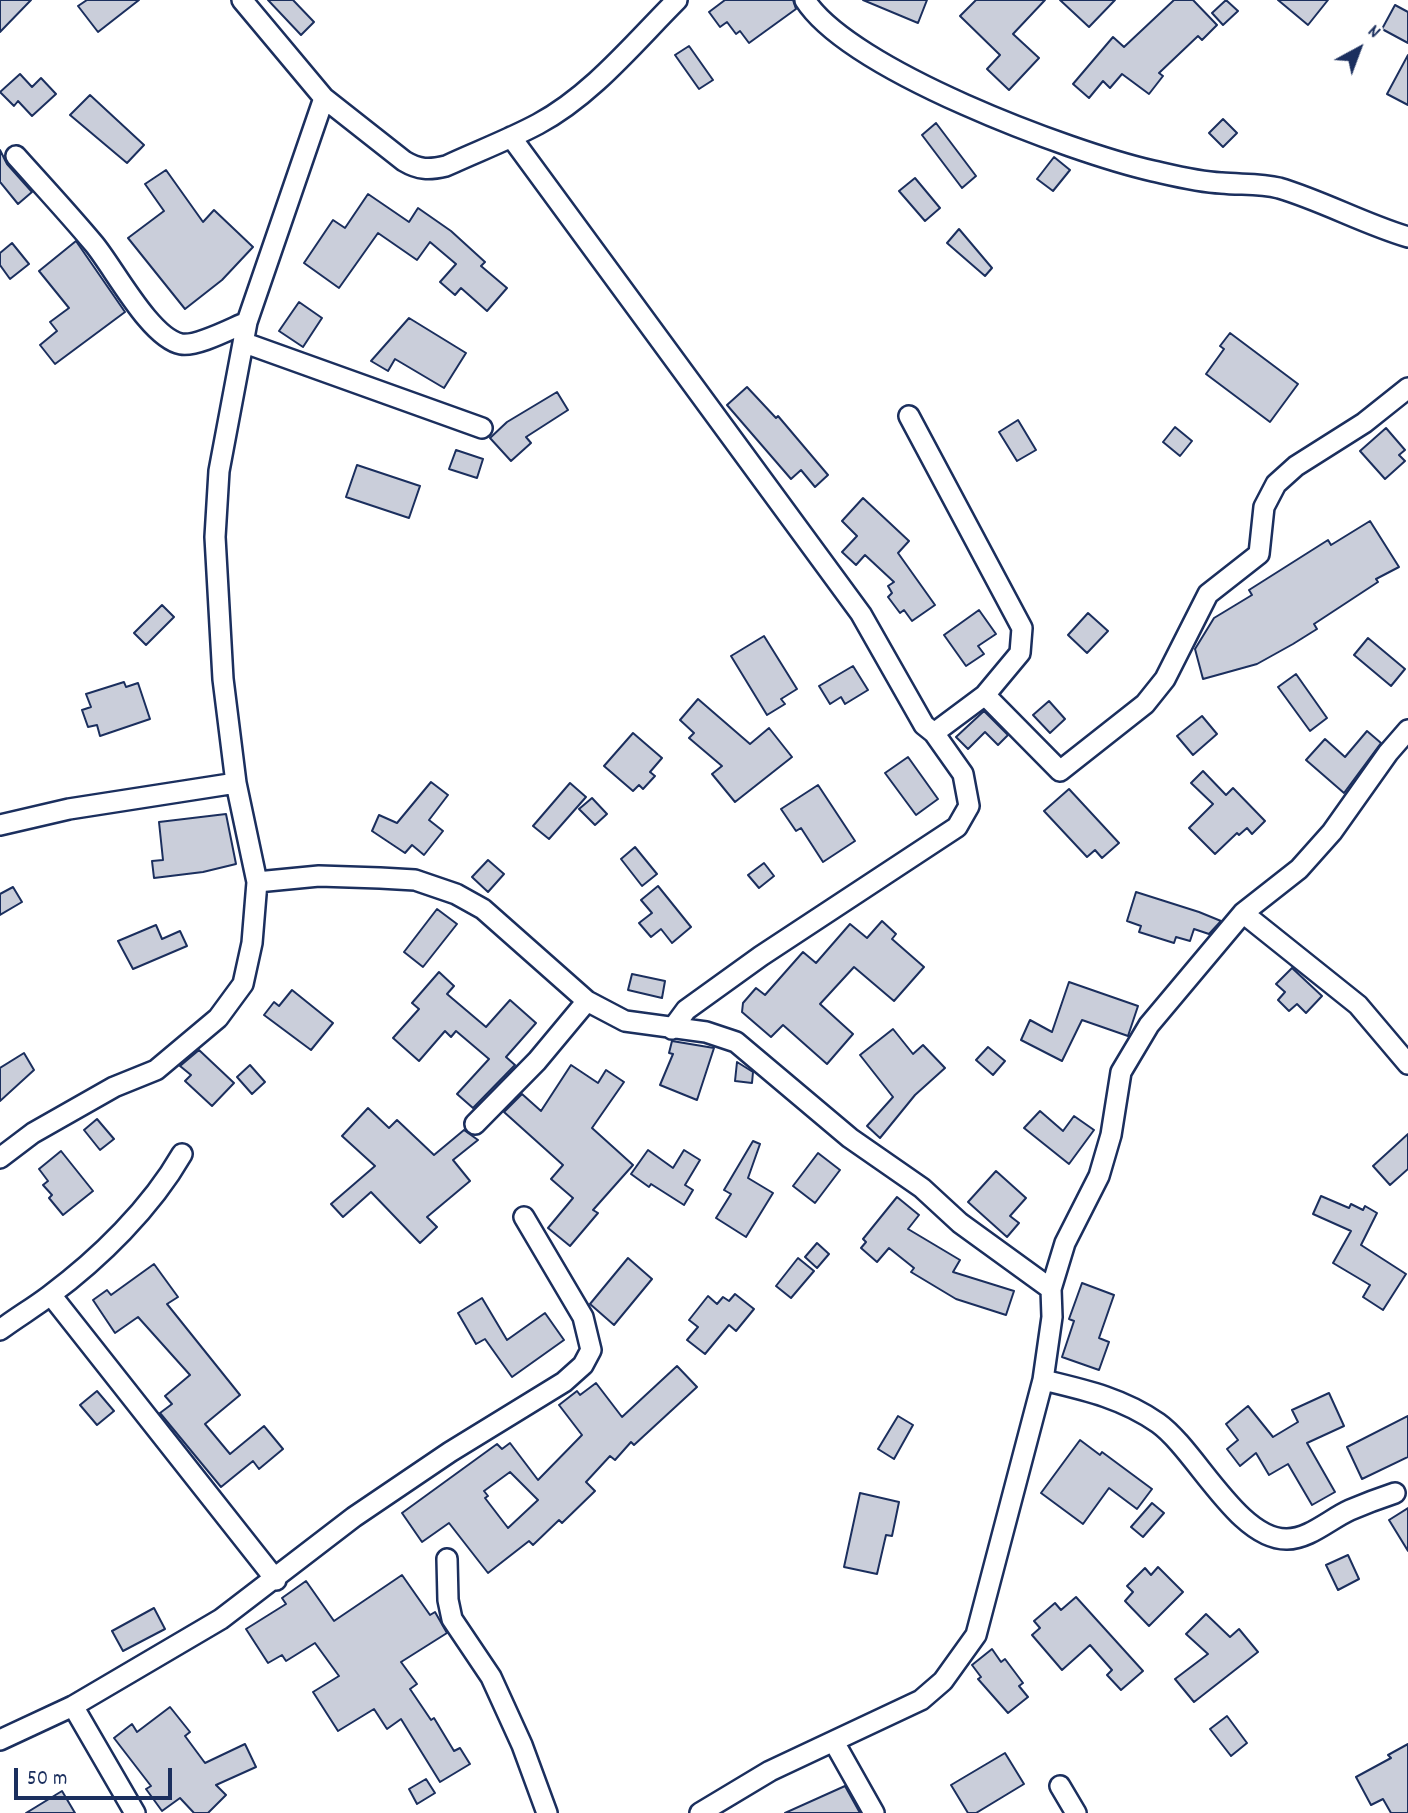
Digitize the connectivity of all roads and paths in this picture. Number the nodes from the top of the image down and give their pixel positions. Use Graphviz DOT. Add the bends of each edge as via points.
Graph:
graph roads {
  1 [pos="242,0"];
  2 [pos="677,0"];
  3 [pos="804,0"];
  4 [pos="324,97"];
  5 [pos="511,136"];
  6 [pos="16,156"];
  7 [pos="1408,237"];
  8 [pos="247,322"];
  9 [pos="245,343"];
  10 [pos="1408,388"];
  11 [pos="909,416"];
  12 [pos="482,428"];
  13 [pos="985,695"];
  14 [pos="1408,730"];
  15 [pos="934,733"];
  16 [pos="236,783"];
  17 [pos="0,825"];
  18 [pos="257,882"];
  19 [pos="1243,913"];
  20 [pos="587,1001"];
  21 [pos="672,1029"];
  22 [pos="1408,1064"];
  23 [pos="475,1124"];
  24 [pos="182,1154"];
  25 [pos="0,1158"];
  26 [pos="524,1217"];
  27 [pos="1051,1289"];
  28 [pos="51,1295"];
  29 [pos="0,1330"];
  30 [pos="1043,1380"];
  31 [pos="1395,1493"];
  32 [pos="447,1559"];
  33 [pos="276,1580"];
  34 [pos="73,1706"];
  35 [pos="0,1740"];
  36 [pos="834,1742"];
  37 [pos="1060,1786"];
  38 [pos="135,1813"];
  39 [pos="547,1813"];
  40 [pos="700,1813"];
  41 [pos="874,1813"];
  42 [pos="1076,1813"];
  1 -- 4 [label="street"];
  2 -- 5 [label="street" via="591,86 539,124"];
  3 -- 7 [label="street" via="860,51 929,87 1067,145 1150,170 1278,188"];
  4 -- 5 [label="street" via="381,146 418,169 446,166"];
  4 -- 8 [label="street"];
  5 -- 15 [label="street" via="861,614 924,725"];
  6 -- 8 [label="street" via="95,245 141,311 167,336 190,344"];
  8 -- 9 [label="street"];
  9 -- 12 [label="street"];
  9 -- 16 [label="street" via="219,471 215,537 223,679"];
  10 -- 13 [label="street" via="1276,484 1264,507 1259,554 1208,594 1157,690 1060,771"];
  11 -- 13 [label="street" via="1022,628 1020,653"];
  13 -- 15 [label="street"];
  14 -- 19 [label="street" via="1299,869"];
  15 -- 21 [label="street" via="963,774 969,806 957,827 761,956 686,1010"];
  16 -- 17 [label="street" via="69,808"];
  16 -- 18 [label="street"];
  18 -- 20 [label="street" via="319,876 415,880 456,894 483,909"];
  18 -- 25 [label="street" via="243,984 218,1018 156,1070 114,1087 33,1133"];
  19 -- 22 [label="street" via="1358,1005"];
  19 -- 27 [label="street" via="1149,1025 1126,1062 1099,1176 1065,1242"];
  20 -- 21 [label="street" via="625,1021"];
  20 -- 23 [label="street"];
  21 -- 27 [label="street" via="706,1032 736,1042 850,1138"];
  24 -- 28 [label="street" via="150,1203"];
  26 -- 33 [label="street" via="583,1317 591,1350 583,1365 564,1382 354,1517"];
  27 -- 30 [label="street"];
  28 -- 29 [label="street"];
  28 -- 33 [label="street"];
  30 -- 31 [label="street" via="1110,1396 1160,1424 1189,1452 1235,1513 1286,1540"];
  30 -- 36 [label="street" via="975,1635 943,1681 921,1700"];
  32 -- 39 [label="street" via="453,1619 491,1677"];
  33 -- 34 [label="street" via="221,1619"];
  34 -- 35 [label="street"];
  34 -- 38 [label="street"];
  36 -- 40 [label="street" via="770,1771"];
  36 -- 41 [label="street"];
  37 -- 42 [label="street"];
}
